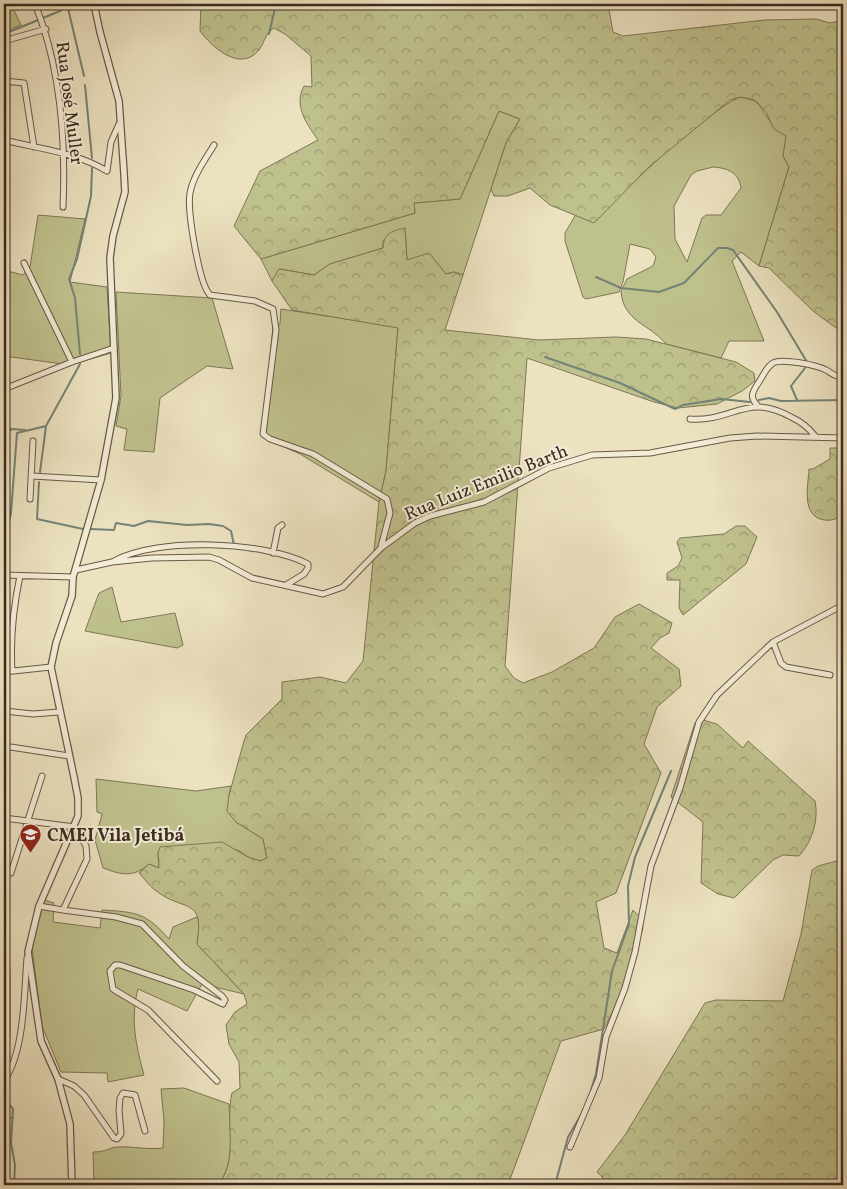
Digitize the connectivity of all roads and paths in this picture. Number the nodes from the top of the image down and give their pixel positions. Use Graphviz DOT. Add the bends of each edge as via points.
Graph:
graph roads {
  1 [pos="35,4"];
  2 [pos="94,4"];
  3 [pos="46,29"];
  4 [pos="4,41"];
  5 [pos="4,81"];
  6 [pos="119,124"];
  7 [pos="4,140"];
  8 [pos="214,145"];
  9 [pos="34,146"];
  10 [pos="65,154"];
  11 [pos="63,207"];
  12 [pos="24,263"];
  13 [pos="114,348"];
  14 [pos="72,362"];
  15 [pos="843,376"];
  16 [pos="4,381"];
  17 [pos="5,388"];
  18 [pos="757,405"];
  19 [pos="690,419"];
  20 [pos="815,436"];
  21 [pos="843,438"];
  22 [pos="33,441"];
  23 [pos="32,476"];
  24 [pos="101,480"];
  25 [pos="30,499"];
  26 [pos="282,525"];
  27 [pos="380,548"];
  28 [pos="273,553"];
  29 [pos="112,562"];
  30 [pos="76,570"];
  31 [pos="4,575"];
  32 [pos="20,576"];
  33 [pos="73,577"];
  34 [pos="286,585"];
  35 [pos="843,605"];
  36 [pos="773,642"];
  37 [pos="51,667"];
  38 [pos="12,671"];
  39 [pos="4,672"];
  40 [pos="830,675"];
  41 [pos="4,711"];
  42 [pos="59,712"];
  43 [pos="4,746"];
  44 [pos="69,756"];
  45 [pos="42,776"];
  46 [pos="4,818"];
  47 [pos="27,822"];
  48 [pos="74,828"];
  49 [pos="10,873"];
  50 [pos="39,906"];
  51 [pos="63,910"];
  52 [pos="28,952"];
  53 [pos="58,1080"];
  54 [pos="4,1081"];
  55 [pos="217,1081"];
  56 [pos="145,1131"];
  57 [pos="570,1146"];
  58 [pos="72,1185"];
  1 -- 3 [label="street, Rua José Muller"];
  2 -- 6 [label="street" via="119,101"];
  3 -- 4 [label="street"];
  3 -- 10 [label="street, Rua José Muller" via="54,63"];
  5 -- 9 [label="street" via="24,83"];
  6 -- 10 [label="street" via="111,142 107,171 94,163"];
  6 -- 13 [label="street" via="125,192 110,258"];
  7 -- 9 [label="street"];
  8 -- 27 [label="street" via="199,169 190,193 190,218 198,264 210,295 255,301 273,309 276,330 263,434 313,454 387,499 390,512"];
  9 -- 10 [label="street"];
  10 -- 11 [label="street, Rua José Muller"];
  12 -- 14 [label="street"];
  13 -- 14 [label="street"];
  13 -- 24 [label="street" via="116,398"];
  14 -- 17 [label="street"];
  15 -- 18 [label="street" via="800,363 776,362 767,369 752,394"];
  16 -- 17 [label="street"];
  18 -- 19 [label="street" via="707,420"];
  18 -- 20 [label="street" via="783,412 807,425"];
  20 -- 21 [label="street, Rua Luiz Emilio Barth"];
  20 -- 27 [label="street, Rua Luiz Emilio Barth" via="757,436 676,446 650,453 592,455 549,468 484,502 430,516"];
  22 -- 23 [label="street"];
  23 -- 24 [label="street"];
  23 -- 25 [label="street"];
  24 -- 30 [label="street"];
  26 -- 28 [label="street" via="278,528"];
  27 -- 34 [label="street, Rua Luiz Emilio Barth" via="343,587 335,591 323,594"];
  28 -- 29 [label="street" via="228,544 188,545 140,550"];
  28 -- 34 [label="street" via="308,564 304,574"];
  29 -- 30 [label="street, Rua Luiz Emilio Barth"];
  29 -- 34 [label="street, Rua Luiz Emilio Barth" via="209,557 252,578"];
  30 -- 33 [label="street"];
  31 -- 32 [label="street"];
  32 -- 33 [label="street"];
  32 -- 38 [label="street" via="12,618"];
  33 -- 37 [label="street" via="72,596"];
  35 -- 36 [label="street"];
  36 -- 40 [label="street" via="781,663 786,667"];
  36 -- 57 [label="street" via="717,695 699,722 680,788 651,866 635,952 606,1037 599,1078"];
  37 -- 38 [label="street"];
  37 -- 42 [label="street"];
  38 -- 39 [label="street"];
  41 -- 42 [label="street"];
  42 -- 44 [label="street"];
  43 -- 44 [label="street"];
  44 -- 48 [label="street" via="78,798"];
  45 -- 47 [label="street"];
  46 -- 47 [label="street"];
  47 -- 48 [label="street"];
  47 -- 49 [label="street"];
  48 -- 50 [label="street"];
  48 -- 51 [label="street" via="86,846 87,859"];
  50 -- 51 [label="street"];
  50 -- 52 [label="street"];
  51 -- 55 [label="street" via="142,924 183,966 222,996 223,1004 194,990 120,965 115,965 110,971 113,990 148,1010"];
  52 -- 53 [label="street" via="41,1041"];
  52 -- 54 [label="street" via="23,1012 12,1064"];
  53 -- 56 [label="street" via="77,1089 117,1139 121,1134 120,1098 123,1093 134,1095"];
  53 -- 58 [label="street" via="70,1124"];
}
